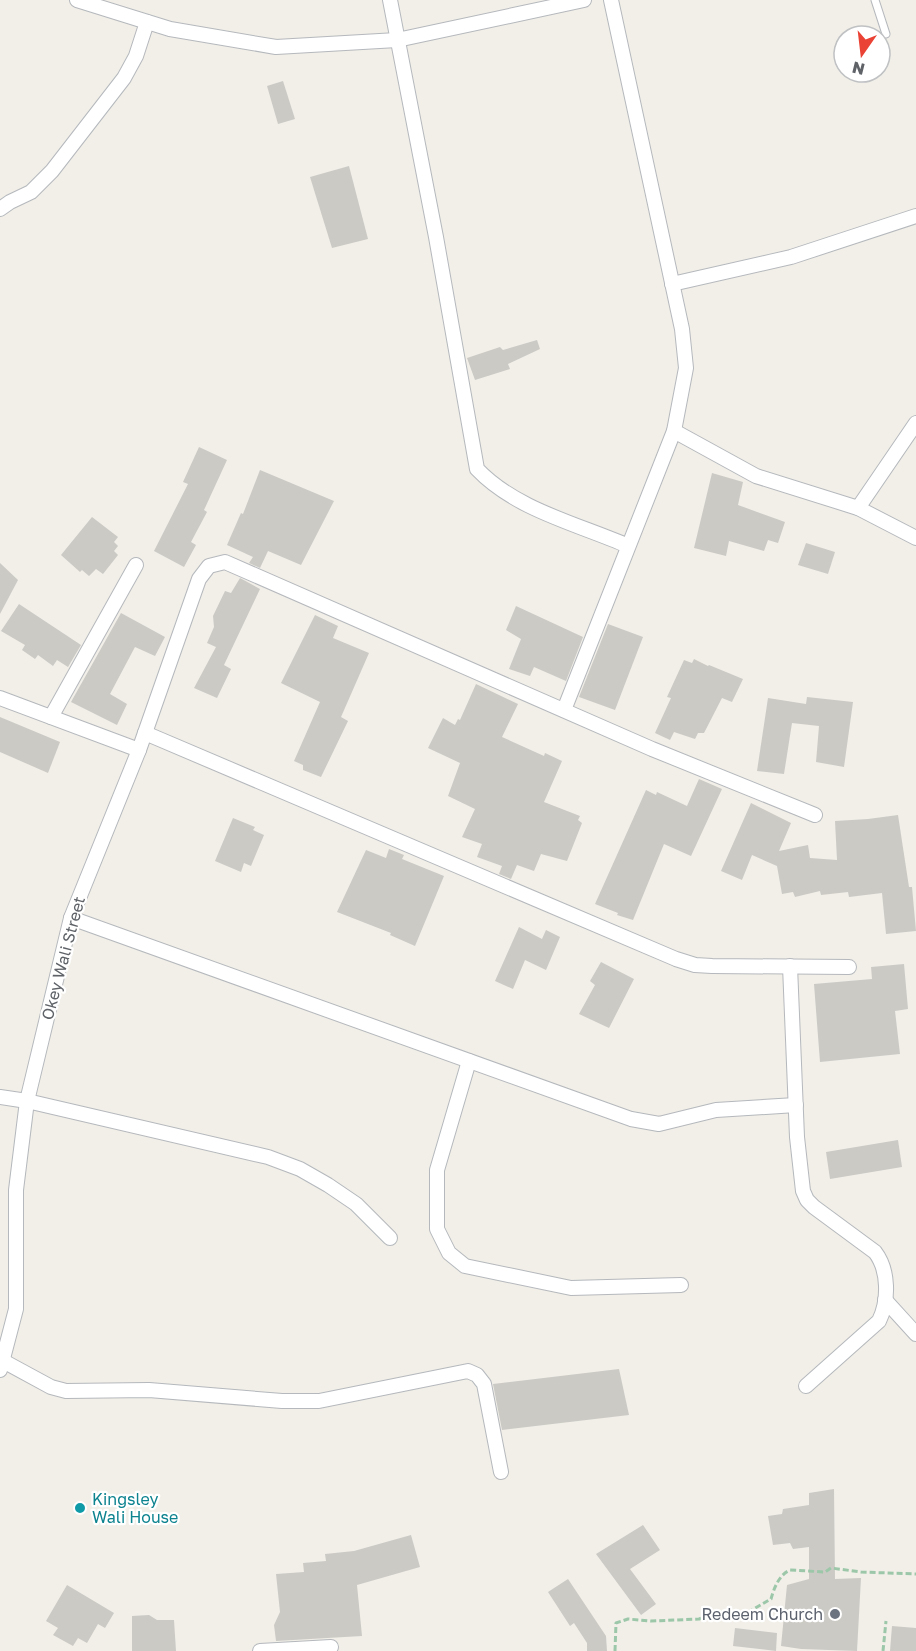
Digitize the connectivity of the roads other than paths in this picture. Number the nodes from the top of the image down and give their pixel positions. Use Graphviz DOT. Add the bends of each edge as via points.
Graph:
graph roads {
  1 [pos="77,0"];
  2 [pos="390,0"];
  3 [pos="583,0"];
  4 [pos="610,0"];
  5 [pos="875,0"];
  6 [pos="147,22"];
  7 [pos="883,24"];
  8 [pos="397,40"];
  9 [pos="0,209"];
  10 [pos="916,216"];
  11 [pos="672,284"];
  12 [pos="916,423"];
  13 [pos="674,431"];
  14 [pos="858,508"];
  15 [pos="916,538"];
  16 [pos="628,546"];
  17 [pos="136,565"];
  18 [pos="0,698"];
  19 [pos="564,710"];
  20 [pos="51,717"];
  21 [pos="145,733"];
  22 [pos="139,750"];
  23 [pos="815,815"];
  24 [pos="71,918"];
  25 [pos="790,966"];
  26 [pos="849,967"];
  27 [pos="469,1061"];
  28 [pos="0,1096"];
  29 [pos="27,1101"];
  30 [pos="796,1105"];
  31 [pos="390,1238"];
  32 [pos="681,1285"];
  33 [pos="885,1300"];
  34 [pos="916,1334"];
  35 [pos="1,1366"];
  36 [pos="806,1386"];
  37 [pos="501,1472"];
  38 [pos="331,1647"];
  39 [pos="260,1651"];
  1 -- 6 [label="street"];
  2 -- 8 [label="street"];
  3 -- 8 [label="street"];
  4 -- 11 [label="street"];
  5 -- 7 [label="lane"];
  6 -- 8 [label="street" via="276,47"];
  6 -- 9 [label="street" via="124,78 51,171 31,192"];
  8 -- 16 [label="street" via="477,469 489,482 536,509"];
  10 -- 11 [label="street" via="791,257"];
  11 -- 13 [label="street" via="686,368"];
  12 -- 14 [label="street"];
  13 -- 14 [label="street" via="756,476"];
  13 -- 16 [label="street"];
  14 -- 15 [label="street"];
  16 -- 19 [label="street"];
  17 -- 20 [label="street"];
  18 -- 20 [label="street"];
  19 -- 21 [label="street, Okey Wali Street" via="225,562 208,566 199,579"];
  19 -- 23 [label="street"];
  20 -- 22 [label="street"];
  21 -- 22 [label="street, Okey Wali Street"];
  21 -- 25 [label="street" via="676,959 704,966"];
  22 -- 24 [label="street, Okey Wali Street"];
  24 -- 27 [label="street"];
  24 -- 29 [label="street, Okey Wali Street"];
  25 -- 26 [label="street"];
  25 -- 30 [label="street"];
  27 -- 30 [label="street" via="632,1119 659,1124 716,1110"];
  27 -- 32 [label="street" via="437,1170 437,1229 448,1253 465,1266 572,1288"];
  28 -- 29 [label="street"];
  29 -- 31 [label="street" via="268,1157 300,1169 356,1204"];
  29 -- 35 [label="street, Okey Wali Street" via="16,1190 16,1309"];
  30 -- 33 [label="street" via="802,1191 814,1207 875,1252 884,1270"];
  33 -- 34 [label="street"];
  33 -- 36 [label="street" via="879,1321"];
  35 -- 37 [label="street" via="66,1391 149,1390 282,1401 319,1401 468,1371 484,1384"];
  38 -- 39 [label="street"];
}
